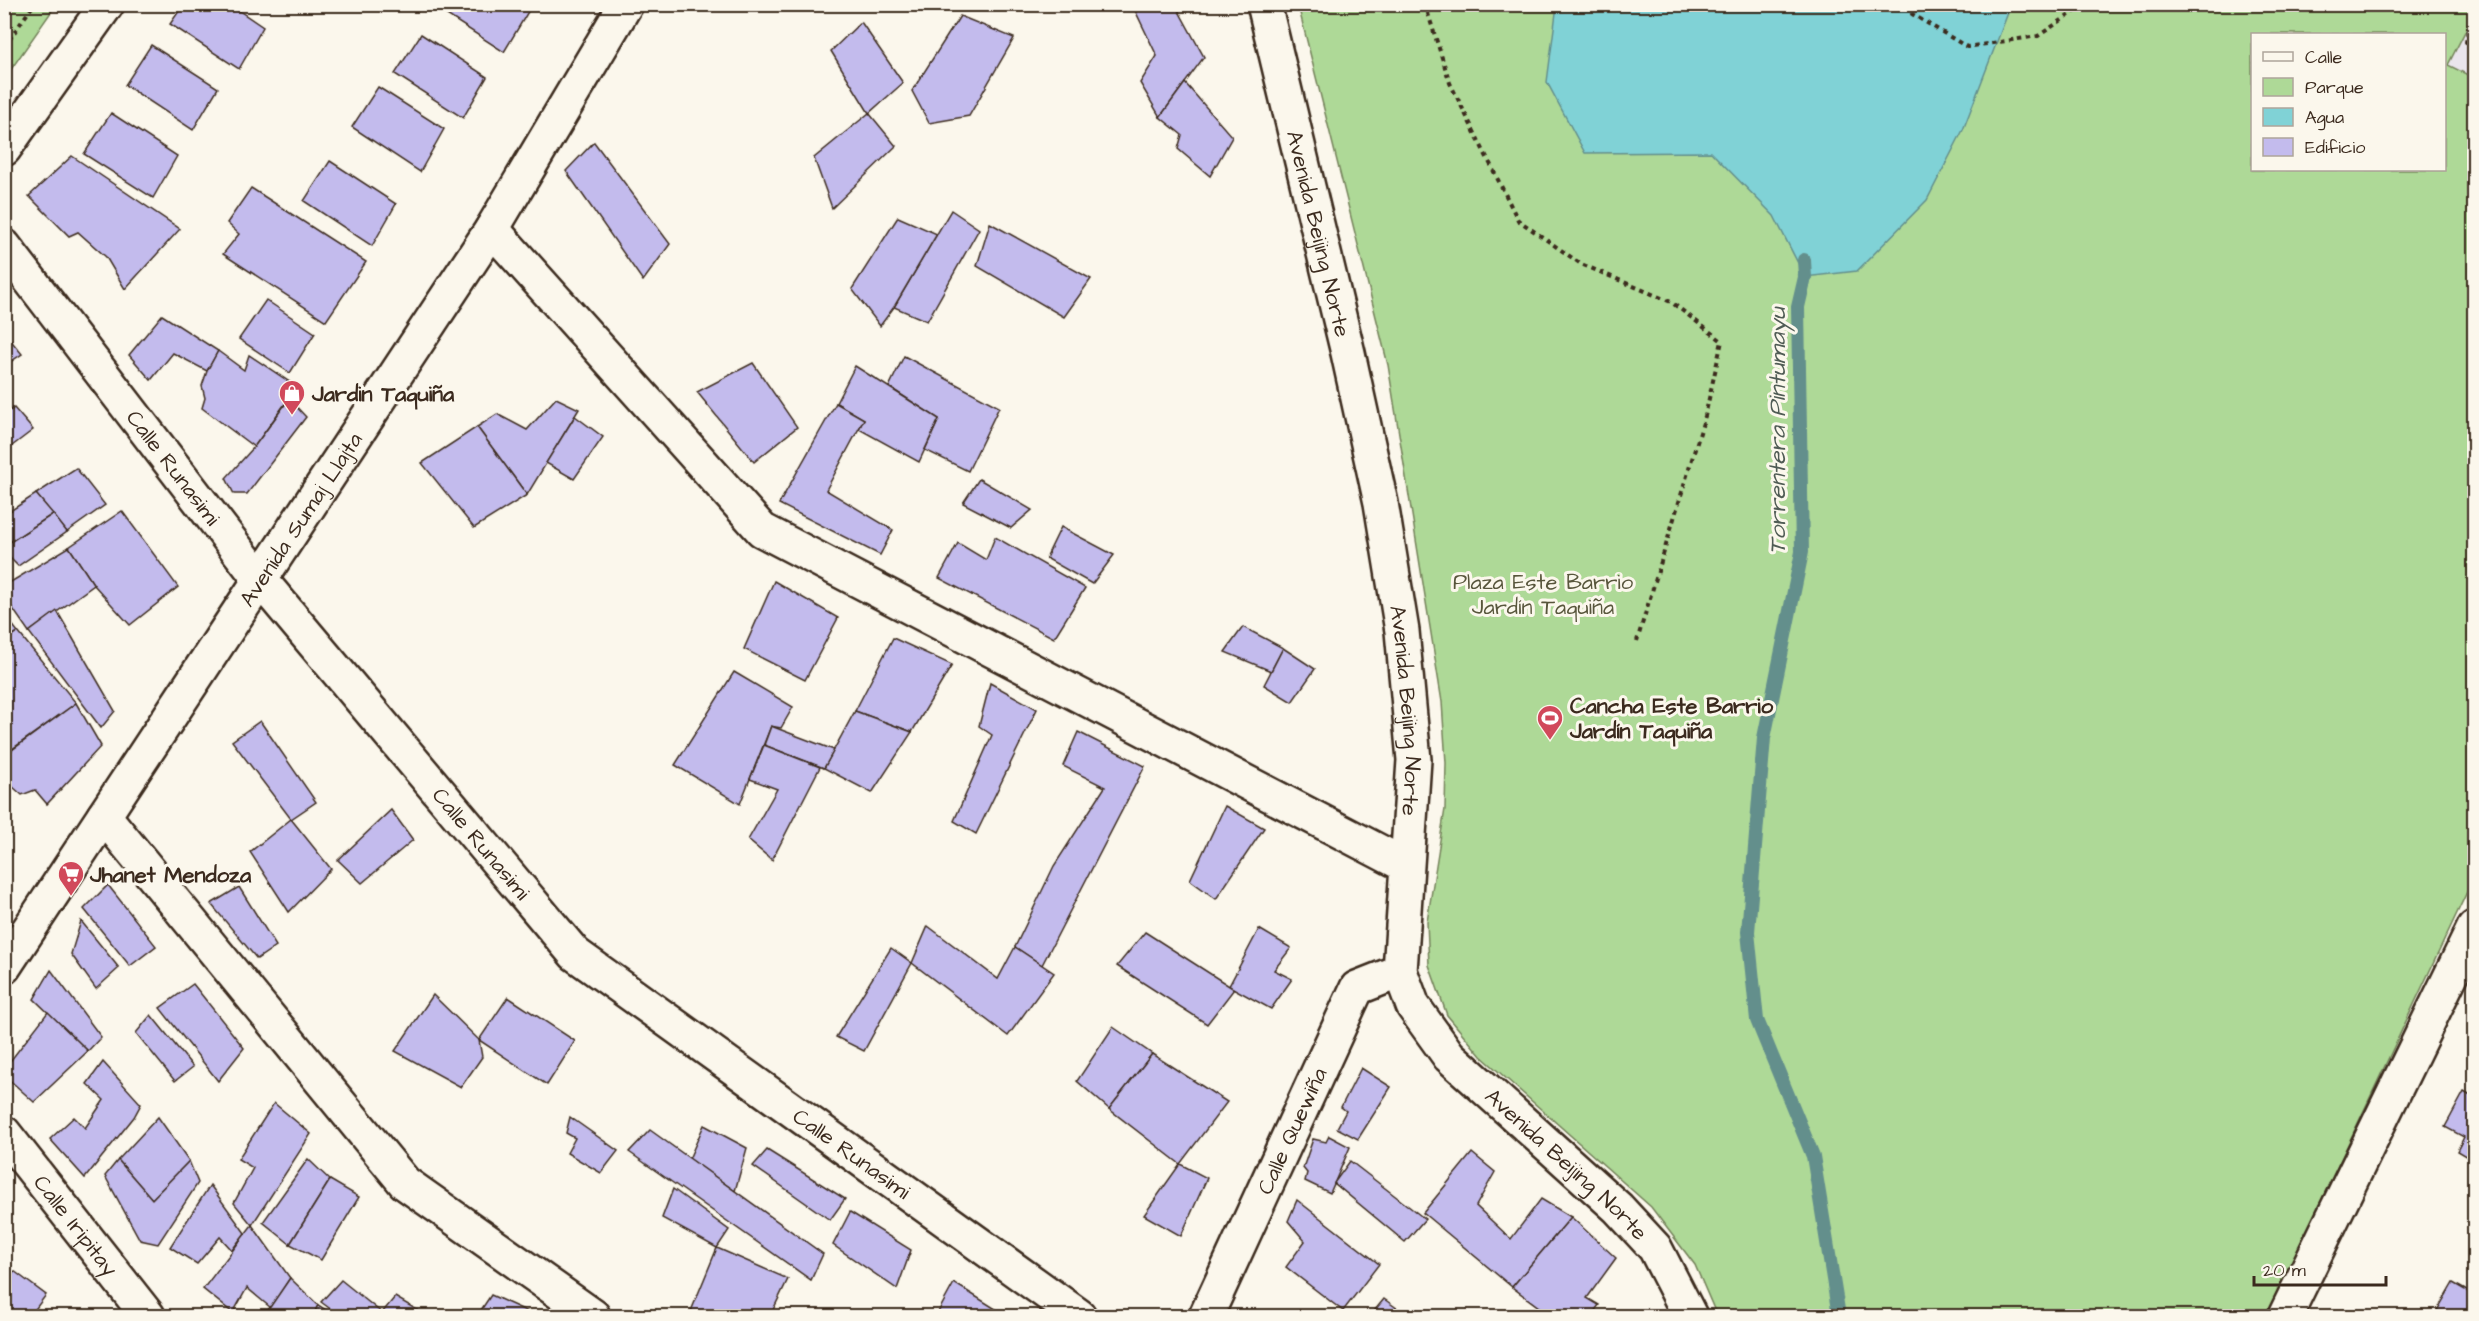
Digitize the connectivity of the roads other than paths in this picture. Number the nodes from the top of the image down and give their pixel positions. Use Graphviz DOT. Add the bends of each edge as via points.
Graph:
graph roads {
  1 [pos="107,4"];
  2 [pos="626,4"];
  3 [pos="1264,4"];
  4 [pos="4,149"];
  5 [pos="492,229"];
  6 [pos="4,246"];
  7 [pos="259,578"];
  8 [pos="104,816"];
  9 [pos="1406,865"];
  10 [pos="2475,928"];
  11 [pos="4,967"];
  12 [pos="1400,971"];
  13 [pos="4,1133"];
  14 [pos="148,1317"];
  15 [pos="593,1317"];
  16 [pos="1079,1317"];
  17 [pos="1206,1317"];
  18 [pos="1690,1317"];
  19 [pos="2285,1317"];
  1 -- 4 [label="street"];
  2 -- 5 [label="street, Avenida Sumaj Llajta"];
  3 -- 9 [label="street, Avenida Beijing Norte" via="1381,503 1402,631 1414,760"];
  5 -- 7 [label="street, Avenida Sumaj Llajta"];
  5 -- 9 [label="street" via="762,531"];
  6 -- 7 [label="street, Calle Runasimi"];
  7 -- 8 [label="street, Avenida Sumaj Llajta"];
  7 -- 16 [label="street, Calle Runasimi" via="575,954"];
  8 -- 11 [label="street, Avenida Sumaj Llajta"];
  8 -- 15 [label="street" via="405,1183"];
  9 -- 12 [label="street, Avenida Beijing Norte"];
  10 -- 19 [label="street"];
  12 -- 17 [label="street, Calle Quewiña" via="1357,988"];
  12 -- 18 [label="street, Avenida Beijing Norte" via="1413,1006 1449,1056 1618,1208 1654,1248"];
  13 -- 14 [label="street, Calle Iripitay"];
}
